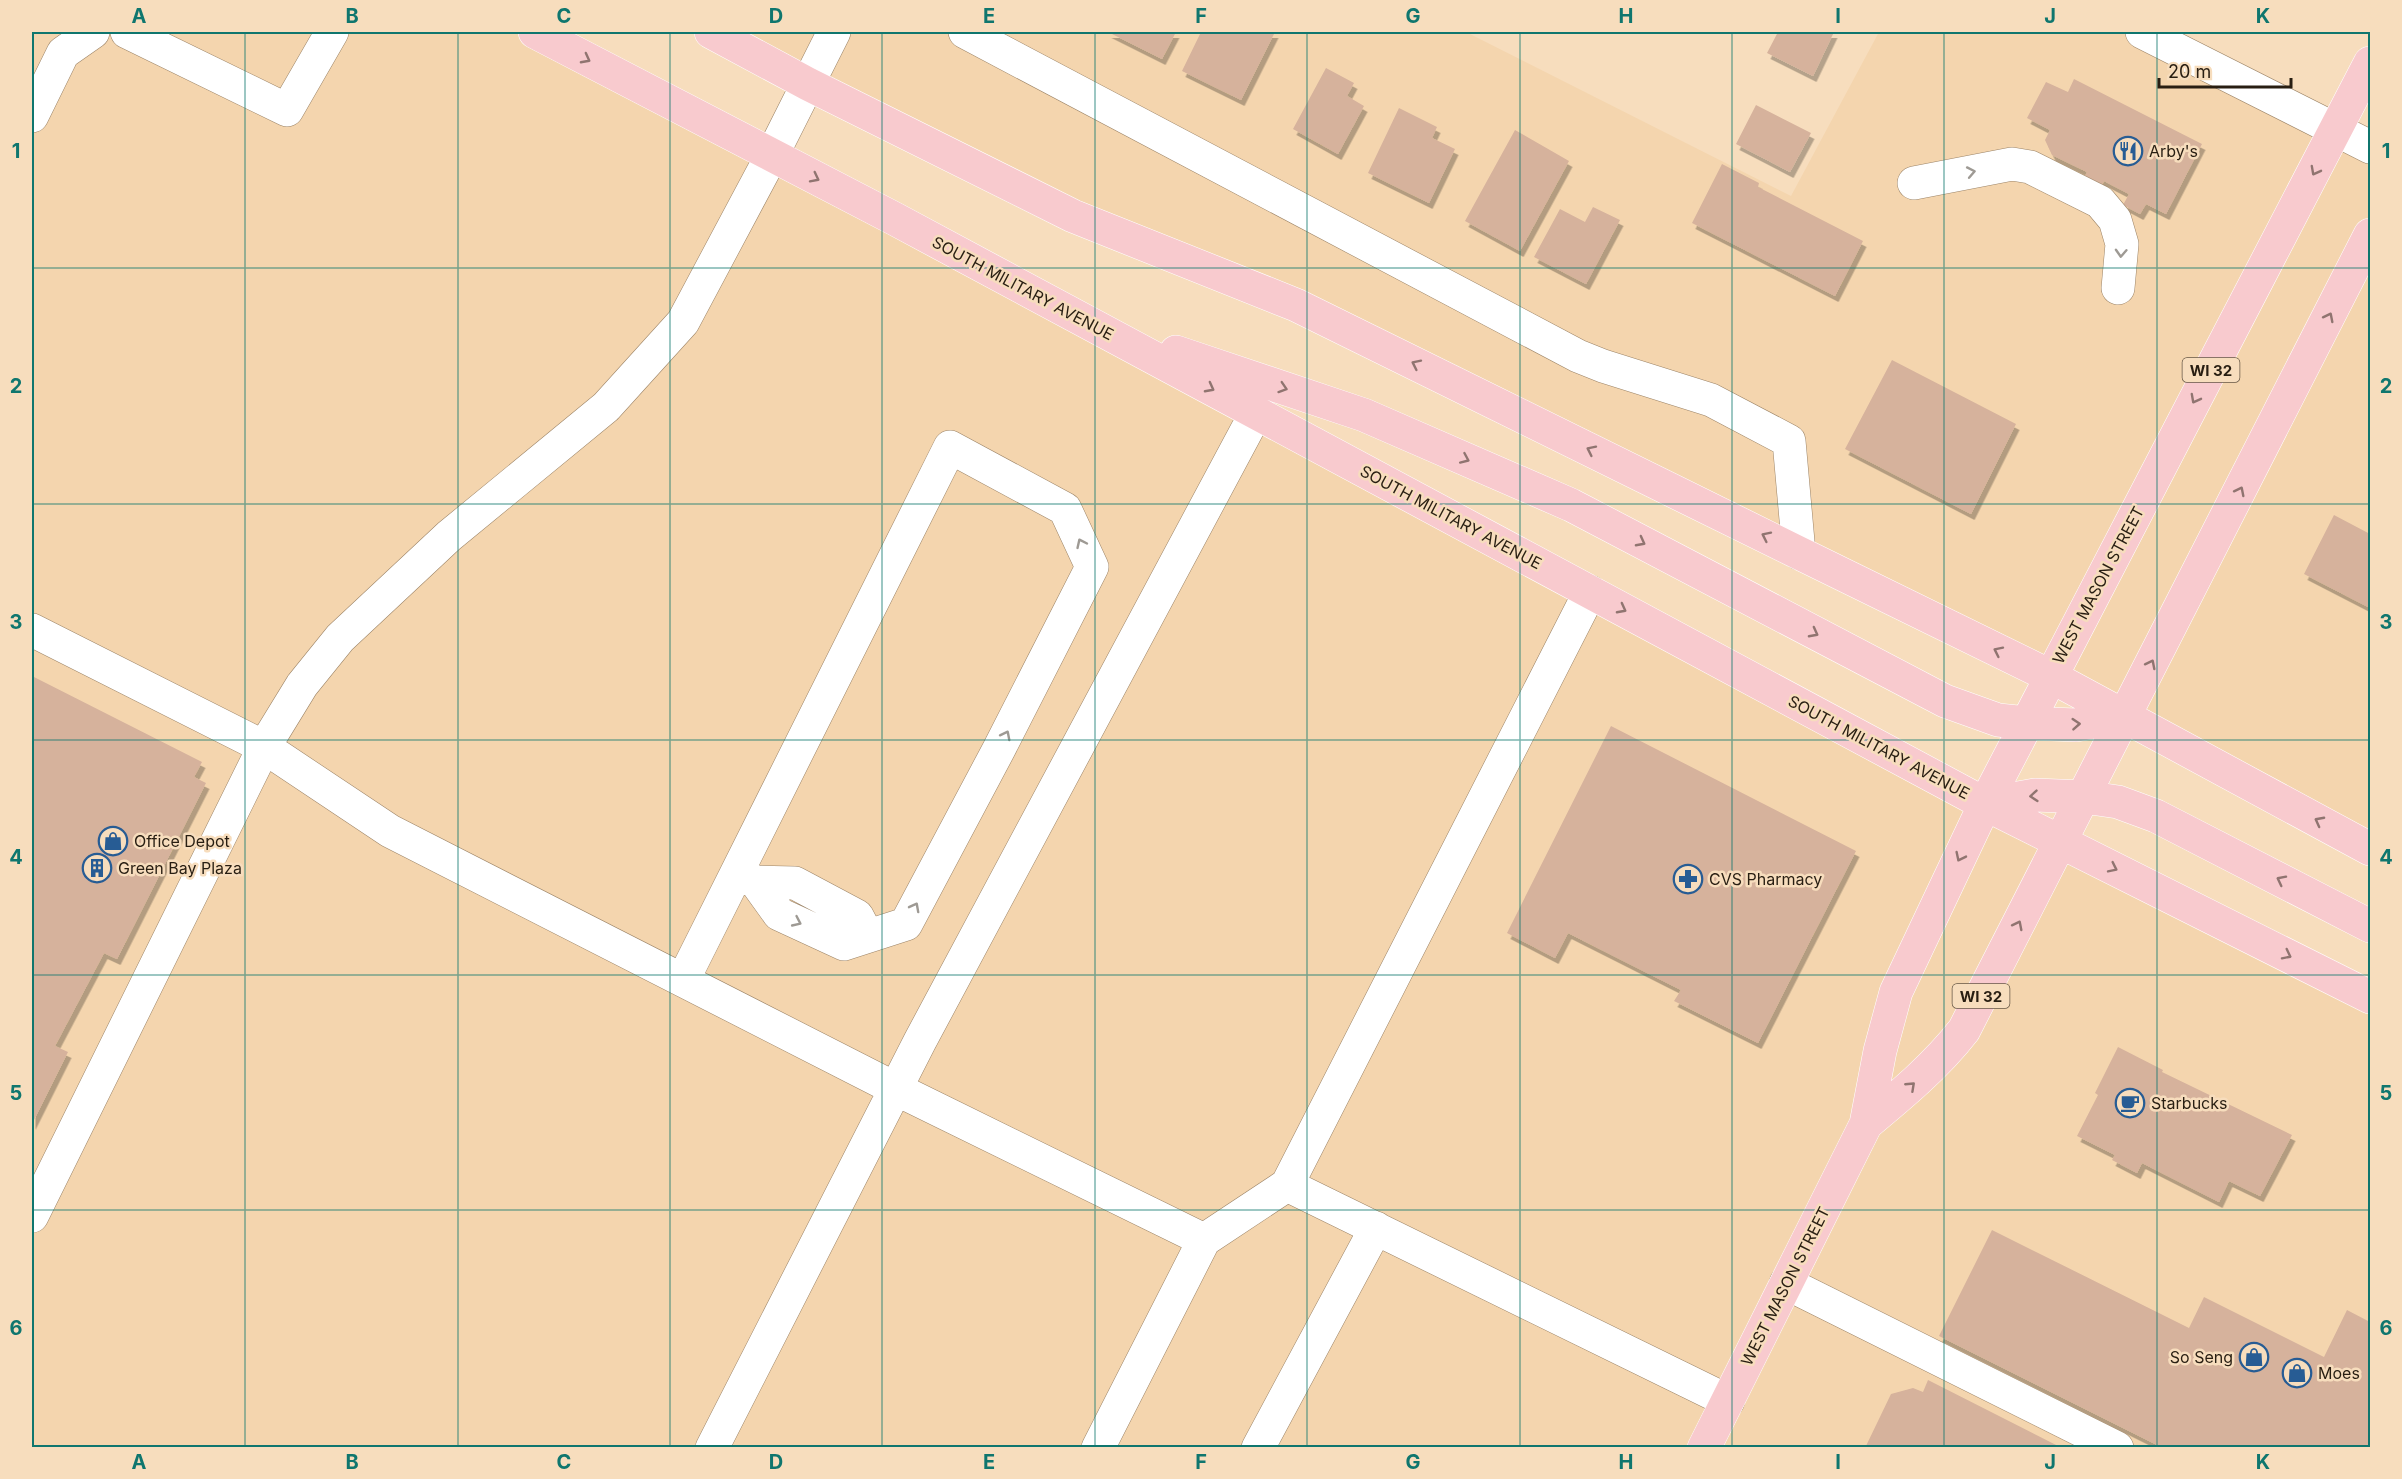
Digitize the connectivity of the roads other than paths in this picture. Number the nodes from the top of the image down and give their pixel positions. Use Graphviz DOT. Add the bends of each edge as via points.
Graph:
graph roads {
  1 [pos="93,32"];
  2 [pos="127,32"];
  3 [pos="332,32"];
  4 [pos="535,32"];
  5 [pos="711,32"];
  6 [pos="834,32"];
  7 [pos="965,32"];
  8 [pos="2142,32"];
  9 [pos="2370,63"];
  10 [pos="808,84"];
  11 [pos="32,116"];
  12 [pos="2336,129"];
  13 [pos="2370,147"];
  14 [pos="772,155"];
  15 [pos="1914,183"];
  16 [pos="2370,235"];
  17 [pos="2118,288"];
  18 [pos="1088,323"];
  19 [pos="1256,413"];
  20 [pos="1799,553"];
  21 [pos="1590,592"];
  22 [pos="32,630"];
  23 [pos="2050,676"];
  24 [pos="2124,717"];
  25 [pos="2027,723"];
  26 [pos="264,747"];
  27 [pos="2084,797"];
  28 [pos="1985,804"];
  29 [pos="2060,842"];
  30 [pos="2370,849"];
  31 [pos="747,877"];
  32 [pos="2370,926"];
  33 [pos="683,980"];
  34 [pos="2370,997"];
  35 [pos="896,1089"];
  36 [pos="1866,1124"];
  37 [pos="1287,1185"];
  38 [pos="32,1216"];
  39 [pos="1376,1228"];
  40 [pos="1204,1240"];
  41 [pos="1786,1283"];
  42 [pos="1728,1401"];
  43 [pos="1270,1443"];
  44 [pos="712,1448"];
  45 [pos="1098,1448"];
  46 [pos="1704,1448"];
  47 [pos="2117,1448"];
  1 -- 11 [label="street" via="63,53"];
  2 -- 3 [label="street" via="288,110"];
  4 -- 14 [label="main road, SOUTH MILITARY AVENUE, one-way"];
  5 -- 10 [label="main road"];
  6 -- 10 [label="street"];
  7 -- 20 [label="street" via="1578,356 1711,400 1789,441"];
  8 -- 12 [label="street"];
  9 -- 12 [label="main road, WEST MASON STREET / WI 32"];
  10 -- 14 [label="street"];
  20 -- 10 [label="main road, one-way" via="1296,305 1073,216"];
  12 -- 13 [label="street"];
  12 -- 23 [label="main road, WEST MASON STREET / WI 32, one-way"];
  14 -- 18 [label="main road, SOUTH MILITARY AVENUE, one-way"];
  14 -- 26 [label="street" via="683,322 606,406 449,536 340,638 302,685"];
  15 -- 17 [label="street, one-way" via="2012,164 2030,167 2100,202 2115,220 2122,244"];
  24 -- 16 [label="main road, WEST MASON STREET / WI 32, one-way"];
  18 -- 19 [label="main road, SOUTH MILITARY AVENUE, one-way"];
  18 -- 25 [label="main road, one-way" via="1364,415 1571,506 1945,701 1998,720"];
  19 -- 21 [label="main road, SOUTH MILITARY AVENUE"];
  19 -- 35 [label="street"];
  23 -- 20 [label="main road, one-way"];
  21 -- 28 [label="main road, SOUTH MILITARY AVENUE, one-way"];
  21 -- 37 [label="street"];
  22 -- 26 [label="street"];
  23 -- 24 [label="main road"];
  23 -- 25 [label="main road, WEST MASON STREET / WI 32"];
  25 -- 24 [label="main road, one-way" via="2076,725"];
  24 -- 27 [label="main road, WEST MASON STREET / WI 32"];
  30 -- 24 [label="main road, one-way"];
  25 -- 28 [label="main road, WEST MASON STREET / WI 32"];
  26 -- 33 [label="street" via="390,831"];
  26 -- 38 [label="street"];
  27 -- 28 [label="main road, one-way" via="2036,795"];
  27 -- 29 [label="main road, WEST MASON STREET / WI 32"];
  32 -- 27 [label="main road, one-way" via="2156,816 2118,802"];
  28 -- 29 [label="main road, SOUTH MILITARY AVENUE"];
  28 -- 36 [label="main road, WEST MASON STREET / WI 32, one-way" via="1896,992"];
  29 -- 34 [label="main road, SOUTH MILITARY AVENUE, one-way"];
  36 -- 29 [label="main road, WEST MASON STREET / WI 32, one-way" via="1911,1086 1964,1030"];
  31 -- 31 [label="street, one-way" via="779,914 844,944 906,924 1092,567 1065,509 950,447"];
  31 -- 33 [label="street"];
  33 -- 35 [label="street"];
  35 -- 40 [label="street"];
  35 -- 44 [label="street"];
  36 -- 41 [label="main road, WEST MASON STREET / WI 32"];
  37 -- 39 [label="street"];
  37 -- 40 [label="street"];
  39 -- 42 [label="street"];
  39 -- 43 [label="street"];
  40 -- 45 [label="street"];
  41 -- 42 [label="main road, WEST MASON STREET / WI 32"];
  41 -- 47 [label="street"];
  42 -- 46 [label="main road, WEST MASON STREET / WI 32"];
}
